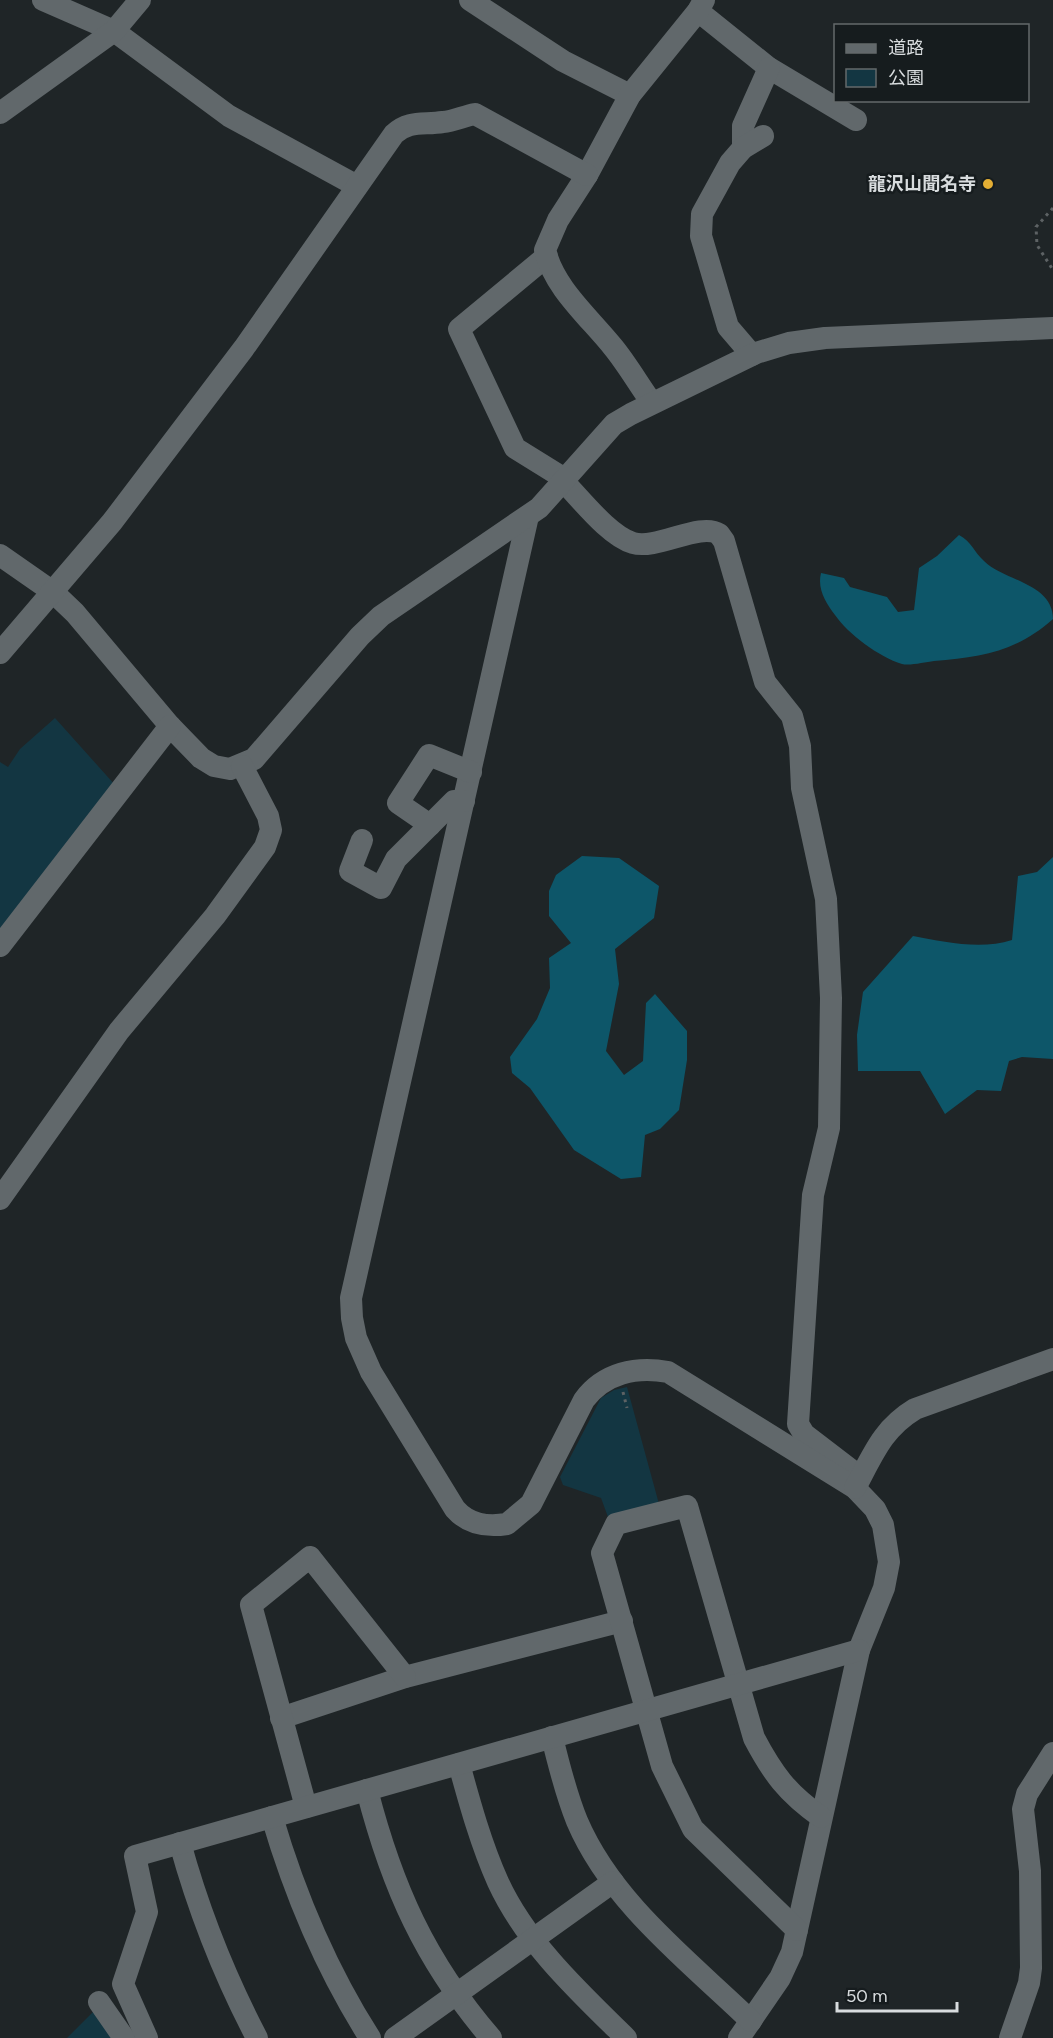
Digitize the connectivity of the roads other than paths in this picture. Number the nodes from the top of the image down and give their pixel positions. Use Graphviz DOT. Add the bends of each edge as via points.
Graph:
graph roads {
  1 [pos="44,0"];
  2 [pos="140,0"];
  3 [pos="470,0"];
  4 [pos="701,6"];
  5 [pos="114,31"];
  6 [pos="769,68"];
  7 [pos="630,95"];
  8 [pos="0,113"];
  9 [pos="856,120"];
  10 [pos="763,136"];
  11 [pos="743,148"];
  12 [pos="587,175"];
  13 [pos="357,186"];
  14 [pos="547,256"];
  15 [pos="1053,328"];
  16 [pos="752,356"];
  17 [pos="652,403"];
  18 [pos="564,480"];
  19 [pos="528,516"];
  20 [pos="0,555"];
  21 [pos="53,592"];
  22 [pos="0,653"];
  23 [pos="170,726"];
  24 [pos="242,766"];
  25 [pos="471,772"];
  26 [pos="464,801"];
  27 [pos="430,825"];
  28 [pos="362,840"];
  29 [pos="0,946"];
  30 [pos="0,1199"];
  31 [pos="1053,1359"];
  32 [pos="858,1483"];
  33 [pos="622,1621"];
  34 [pos="858,1650"];
  35 [pos="405,1677"];
  36 [pos="737,1685"];
  37 [pos="646,1711"];
  38 [pos="281,1718"];
  39 [pos="552,1737"];
  40 [pos="1053,1753"];
  41 [pos="459,1764"];
  42 [pos="367,1790"];
  43 [pos="306,1807"];
  44 [pos="272,1817"];
  45 [pos="821,1817"];
  46 [pos="180,1843"];
  47 [pos="613,1882"];
  48 [pos="797,1930"];
  49 [pos="534,1939"];
  50 [pos="457,1994"];
  51 [pos="99,2002"];
  52 [pos="745,2029"];
  53 [pos="124,2038"];
  54 [pos="147,2038"];
  55 [pos="257,2038"];
  56 [pos="370,2038"];
  57 [pos="395,2038"];
  58 [pos="491,2038"];
  59 [pos="626,2038"];
  60 [pos="1010,2038"];
  1 -- 5 [label="street"];
  2 -- 5 [label="street"];
  3 -- 7 [label="street" via="563,60"];
  4 -- 6 [label="street"];
  4 -- 7 [label="street"];
  5 -- 8 [label="street"];
  5 -- 13 [label="street" via="229,116"];
  6 -- 9 [label="street"];
  6 -- 11 [label="street" via="743,126"];
  7 -- 12 [label="street"];
  10 -- 11 [label="street"];
  11 -- 16 [label="street" via="730,163 702,214 701,236 728,327"];
  12 -- 13 [label="street" via="475,114 402,127"];
  12 -- 14 [label="street" via="558,220 545,250"];
  13 -- 21 [label="street" via="244,348 112,522"];
  14 -- 17 [label="street" via="553,273"];
  14 -- 18 [label="street" via="459,328 515,448"];
  15 -- 16 [label="street" via="825,338"];
  16 -- 17 [label="street"];
  17 -- 18 [label="street" via="614,424"];
  18 -- 19 [label="street"];
  18 -- 32 [label="street" via="612,531 633,543 652,543 706,531 719,534 765,682 792,716 800,746 801,788 826,899 831,998 829,1128 813,1195 798,1424"];
  19 -- 24 [label="street" via="381,616 254,759"];
  19 -- 25 [label="street"];
  20 -- 21 [label="street"];
  21 -- 22 [label="street"];
  21 -- 23 [label="street"];
  23 -- 24 [label="street" via="214,766"];
  23 -- 29 [label="street"];
  24 -- 30 [label="street" via="268,816 271,830 266,847 215,916 119,1031"];
  25 -- 26 [label="street"];
  25 -- 27 [label="street" via="429,755 398,803"];
  26 -- 27 [label="street" via="454,801"];
  26 -- 32 [label="street" via="353,1285 356,1338 371,1372 455,1509 474,1523 495,1526 517,1518 531,1504 595,1386 636,1370 668,1372"];
  27 -- 28 [label="street" via="396,859 381,888 350,871"];
  31 -- 32 [label="street" via="915,1409 896,1420"];
  32 -- 34 [label="street" via="883,1525 889,1562 884,1588"];
  33 -- 35 [label="street"];
  33 -- 36 [label="street" via="602,1553 616,1524 687,1506"];
  33 -- 37 [label="street"];
  34 -- 36 [label="street"];
  34 -- 45 [label="street"];
  35 -- 38 [label="street"];
  35 -- 38 [label="street" via="310,1557 251,1605"];
  36 -- 37 [label="street"];
  36 -- 45 [label="street" via="754,1738 772,1772 794,1798"];
  37 -- 39 [label="street"];
  37 -- 48 [label="street" via="662,1766 693,1829"];
  38 -- 43 [label="street"];
  39 -- 41 [label="street"];
  39 -- 47 [label="street" via="578,1822"];
  40 -- 60 [label="street" via="1027,1794 1023,1809 1030,1871 1031,1968"];
  41 -- 42 [label="street"];
  41 -- 49 [label="street" via="478,1831 499,1884"];
  42 -- 43 [label="street"];
  42 -- 50 [label="street" via="384,1854 403,1903 432,1959"];
  43 -- 44 [label="street"];
  44 -- 46 [label="street"];
  44 -- 56 [label="street" via="288,1872 318,1944"];
  45 -- 48 [label="street"];
  46 -- 54 [label="street" via="135,1856 147,1911 123,1984"];
  46 -- 55 [label="street" via="209,1937"];
  47 -- 49 [label="street"];
  47 -- 52 [label="street"];
  48 -- 52 [label="street" via="780,1978"];
  49 -- 50 [label="street"];
  49 -- 59 [label="street" via="579,1992"];
  50 -- 57 [label="street"];
  50 -- 58 [label="street"];
  51 -- 53 [label="street"];
}
